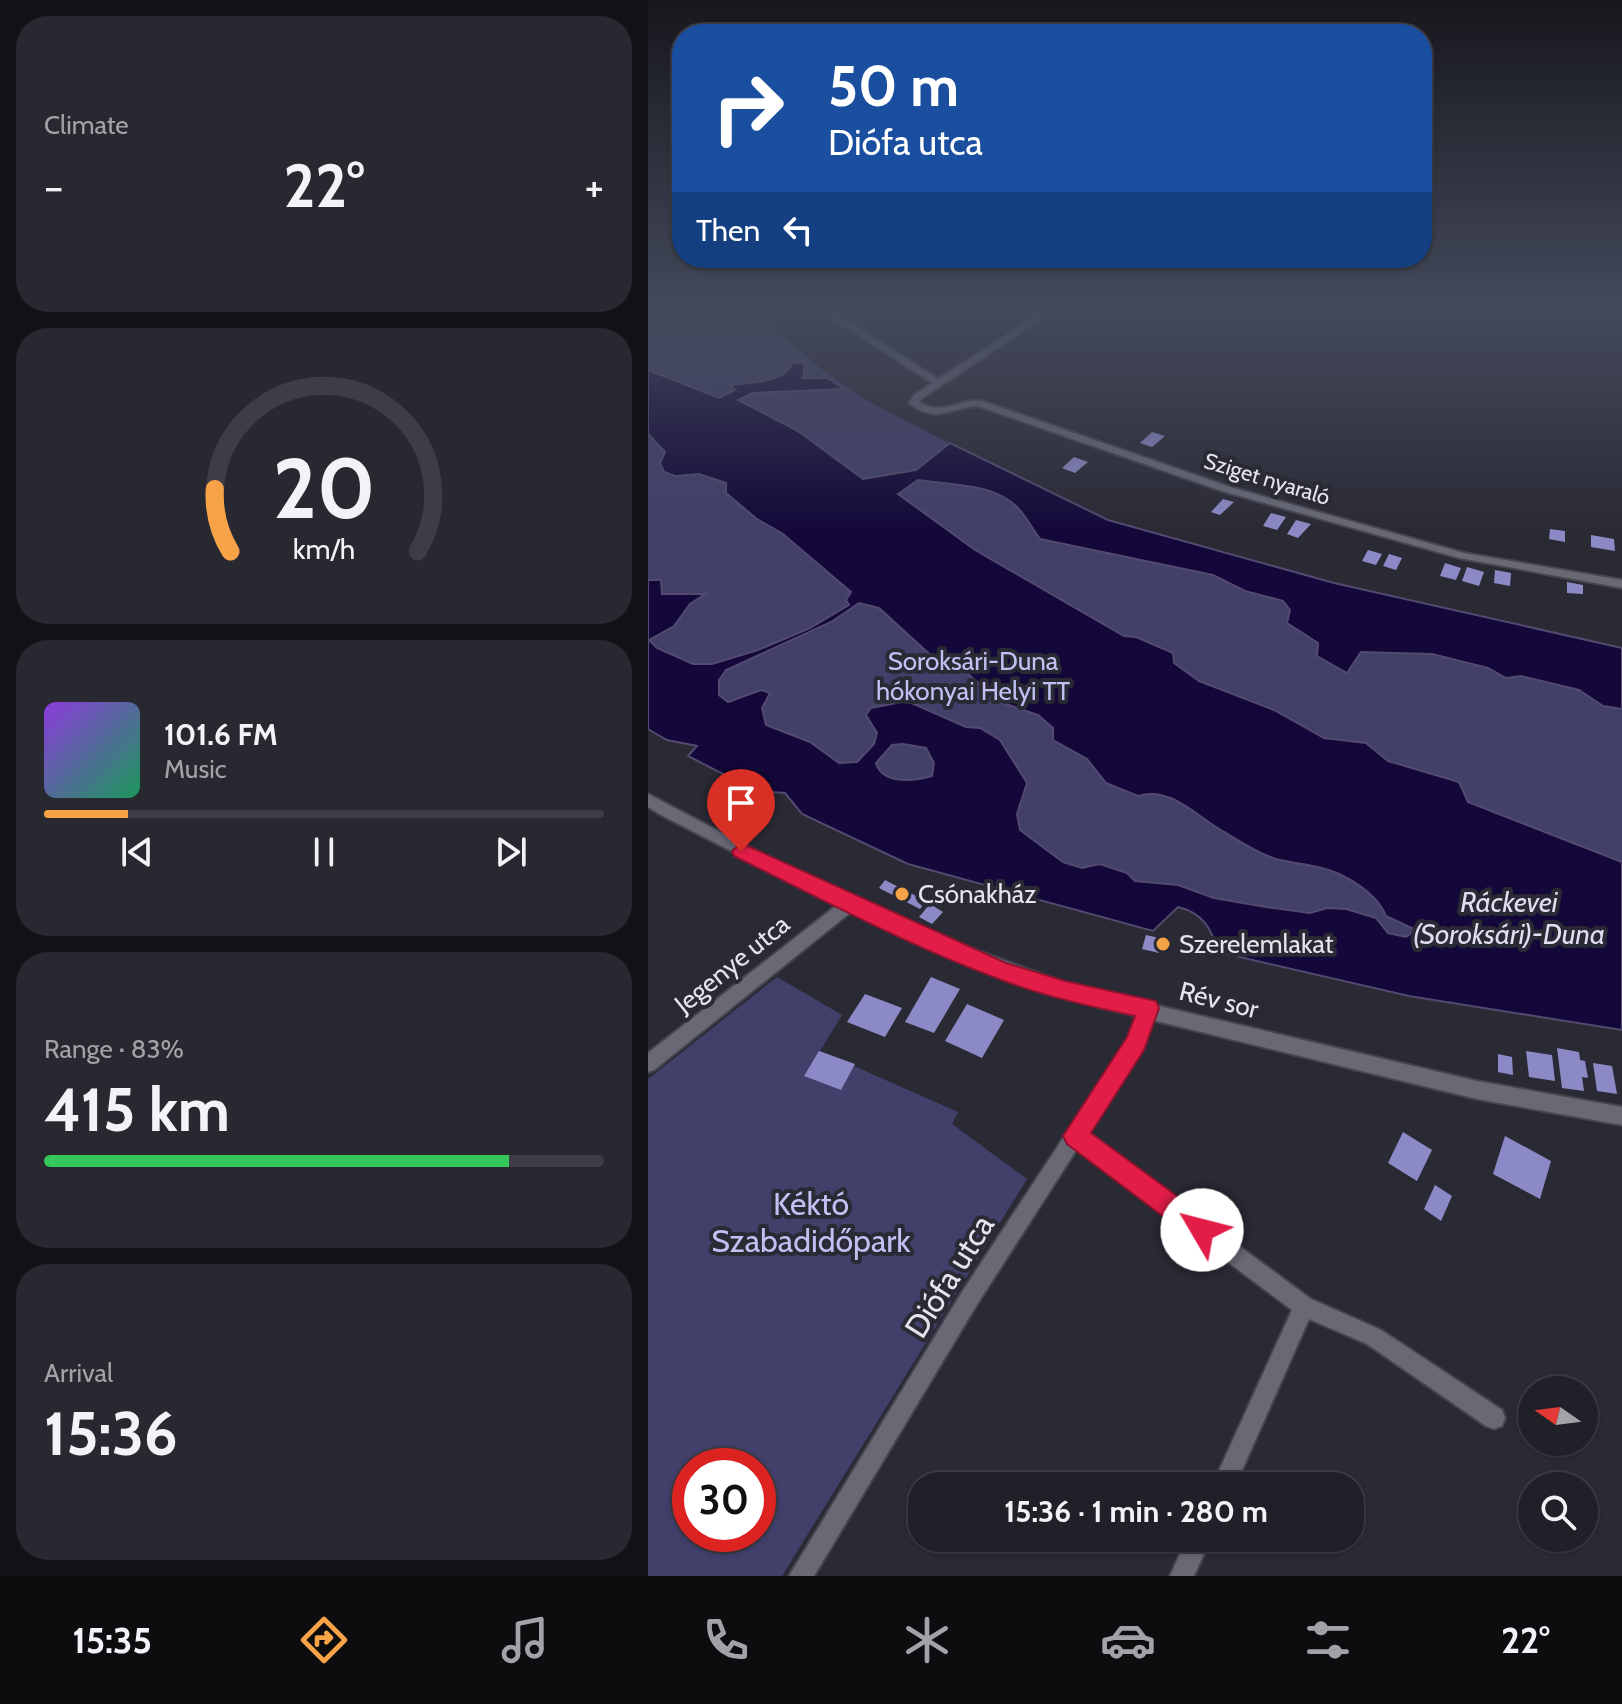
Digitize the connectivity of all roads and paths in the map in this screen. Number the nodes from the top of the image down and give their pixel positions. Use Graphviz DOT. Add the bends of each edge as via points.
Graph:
graph roads {
  1 [pos="939,384"];
  2 [pos="1622,584"];
  3 [pos="648,800"];
  4 [pos="849,904"];
  5 [pos="1148,1008"];
  6 [pos="648,1064"];
  7 [pos="1622,1116"];
  8 [pos="1075,1136"];
  9 [pos="1304,1306"];
  10 [pos="1494,1418"];
  11 [pos="1229,1472"];
  12 [pos="1193,1552"];
  13 [pos="801,1576"];
  14 [pos="1182,1576"];
  1 -- 2 [label="street, Sziget nyaraló" via="915,400 920,408 934,414 979,403 1255,498 1463,556"];
  3 -- 4 [label="street, Rév sor"];
  4 -- 5 [label="street, Rév sor" via="1003,971 1065,991"];
  4 -- 6 [label="street, Jegenye utca"];
  5 -- 7 [label="street, Rév sor" via="1477,1090"];
  5 -- 8 [label="street, Diófa utca" via="1136,1042"];
  8 -- 9 [label="street"];
  8 -- 13 [label="street, Diófa utca" via="960,1313"];
  9 -- 10 [label="street" via="1374,1337"];
  9 -- 11 [label="street"];
  12 -- 14 [label="street"];
}
